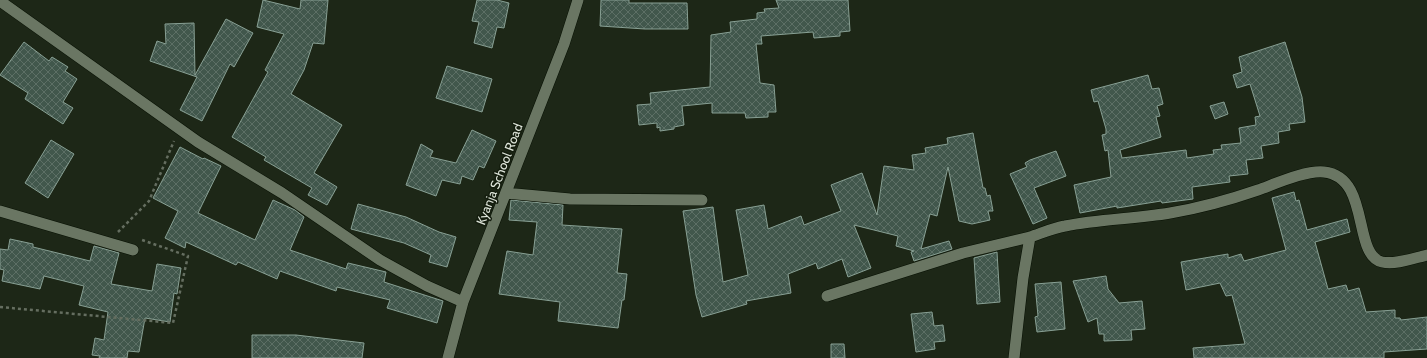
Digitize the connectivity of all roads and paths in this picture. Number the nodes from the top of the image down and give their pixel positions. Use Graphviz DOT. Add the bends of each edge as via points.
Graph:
graph roads {
  1 [pos="578,0"];
  2 [pos="1,1"];
  3 [pos="180,129"];
  4 [pos="506,193"];
  5 [pos="702,200"];
  6 [pos="0,211"];
  7 [pos="121,234"];
  8 [pos="1030,237"];
  9 [pos="139,238"];
  10 [pos="133,250"];
  11 [pos="1427,255"];
  12 [pos="827,296"];
  13 [pos="463,302"];
  14 [pos="0,307"];
  15 [pos="448,358"];
  16 [pos="1014,358"];
  1 -- 4 [label="street, Kyanja School Road" via="564,44"];
  2 -- 3 [label="street"];
  3 -- 7 [label="path" via="149,200 116,234"];
  3 -- 13 [label="street" via="282,193 380,260"];
  4 -- 5 [label="street" via="570,199"];
  4 -- 13 [label="street, Kyanja School Road"];
  6 -- 10 [label="street"];
  8 -- 11 [label="street" via="1065,226 1205,206 1297,176 1324,172 1337,175 1346,181 1352,190 1367,245 1375,258 1382,262 1394,262"];
  8 -- 12 [label="street" via="963,253"];
  8 -- 16 [label="street" via="1022,278"];
  9 -- 14 [label="path" via="188,256 173,323"];
  13 -- 15 [label="street, Kyanja School Road"];
}
